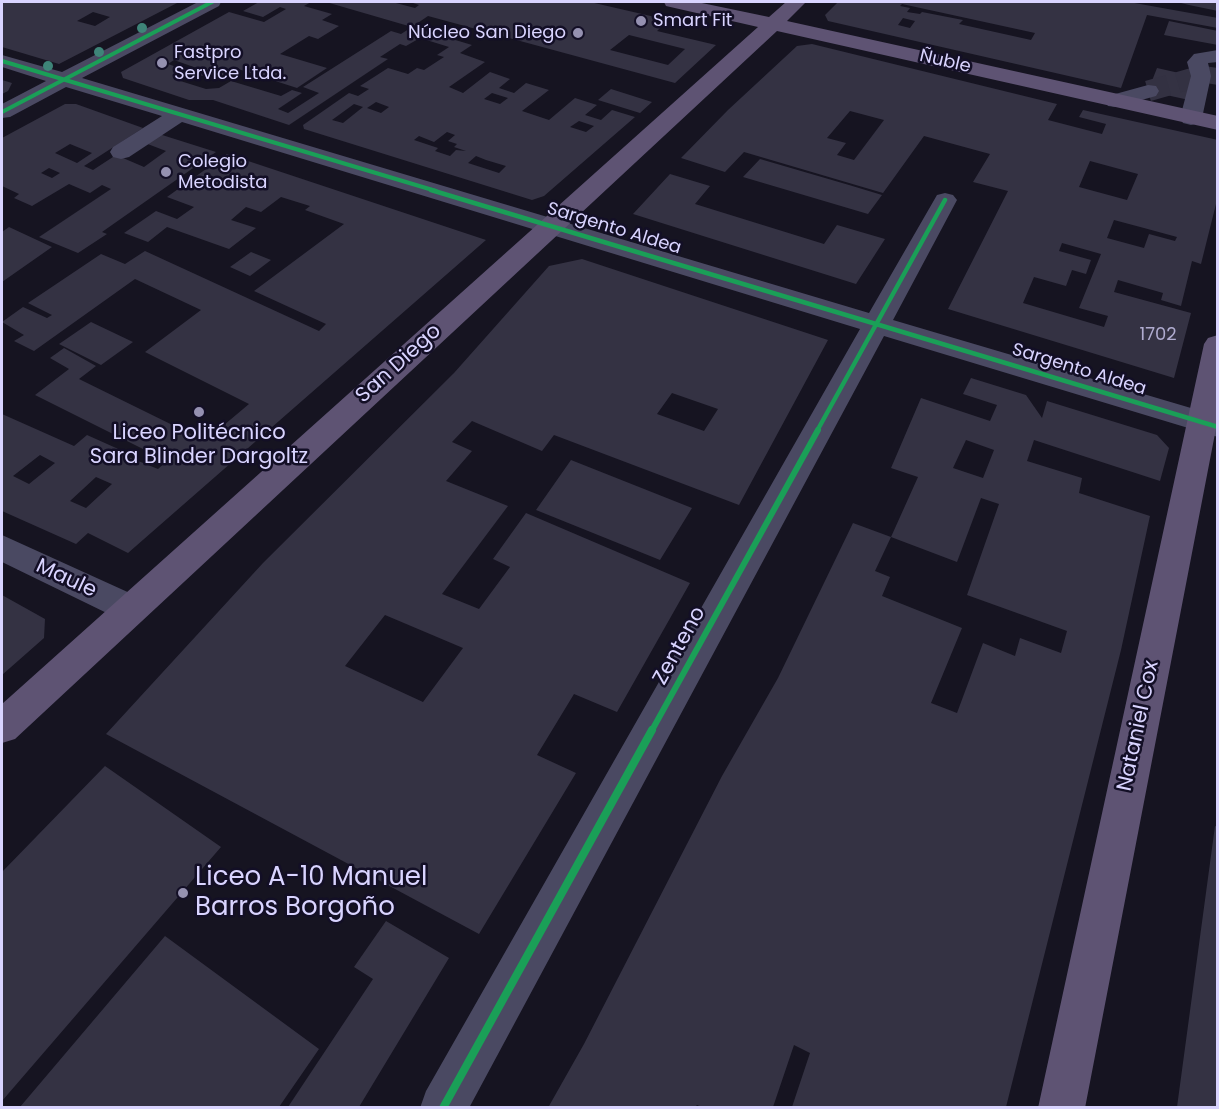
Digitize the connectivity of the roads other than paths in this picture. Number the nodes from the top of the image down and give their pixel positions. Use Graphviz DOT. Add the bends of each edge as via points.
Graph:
graph roads {
  1 [pos="212,2"];
  2 [pos="673,2"];
  3 [pos="797,2"];
  4 [pos="773,24"];
  5 [pos="1218,56"];
  6 [pos="2,61"];
  7 [pos="64,79"];
  8 [pos="1206,80"];
  9 [pos="1148,91"];
  10 [pos="1116,101"];
  11 [pos="2,112"];
  12 [pos="180,114"];
  13 [pos="1191,118"];
  14 [pos="1218,123"];
  15 [pos="121,152"];
  16 [pos="945,200"];
  17 [pos="551,226"];
  18 [pos="878,324"];
  19 [pos="1218,344"];
  20 [pos="1210,425"];
  21 [pos="2,548"];
  22 [pos="131,609"];
  23 [pos="2,727"];
  24 [pos="443,1107"];
  25 [pos="1061,1107"];
  1 -- 7 [label="street"];
  2 -- 4 [label="main road, Ñuble"];
  3 -- 4 [label="main road, San Diego"];
  4 -- 10 [label="main road, Ñuble"];
  4 -- 17 [label="main road, San Diego"];
  5 -- 8 [label="street" via="1197,62"];
  6 -- 7 [label="street, Sargento Aldea"];
  7 -- 11 [label="street"];
  7 -- 12 [label="street, Sargento Aldea"];
  8 -- 13 [label="street"];
  9 -- 10 [label="street"];
  10 -- 13 [label="main road, Ñuble"];
  12 -- 15 [label="street"];
  12 -- 17 [label="street, Sargento Aldea"];
  13 -- 14 [label="main road, Ñuble"];
  16 -- 18 [label="street, Zenteno"];
  17 -- 18 [label="street, Sargento Aldea"];
  17 -- 22 [label="main road, San Diego"];
  18 -- 20 [label="street, Sargento Aldea"];
  18 -- 24 [label="street, Zenteno"];
  19 -- 20 [label="main road, Nataniel Cox"];
  20 -- 25 [label="main road, Nataniel Cox"];
  21 -- 22 [label="street, Maule"];
  22 -- 23 [label="main road, San Diego"];
}
